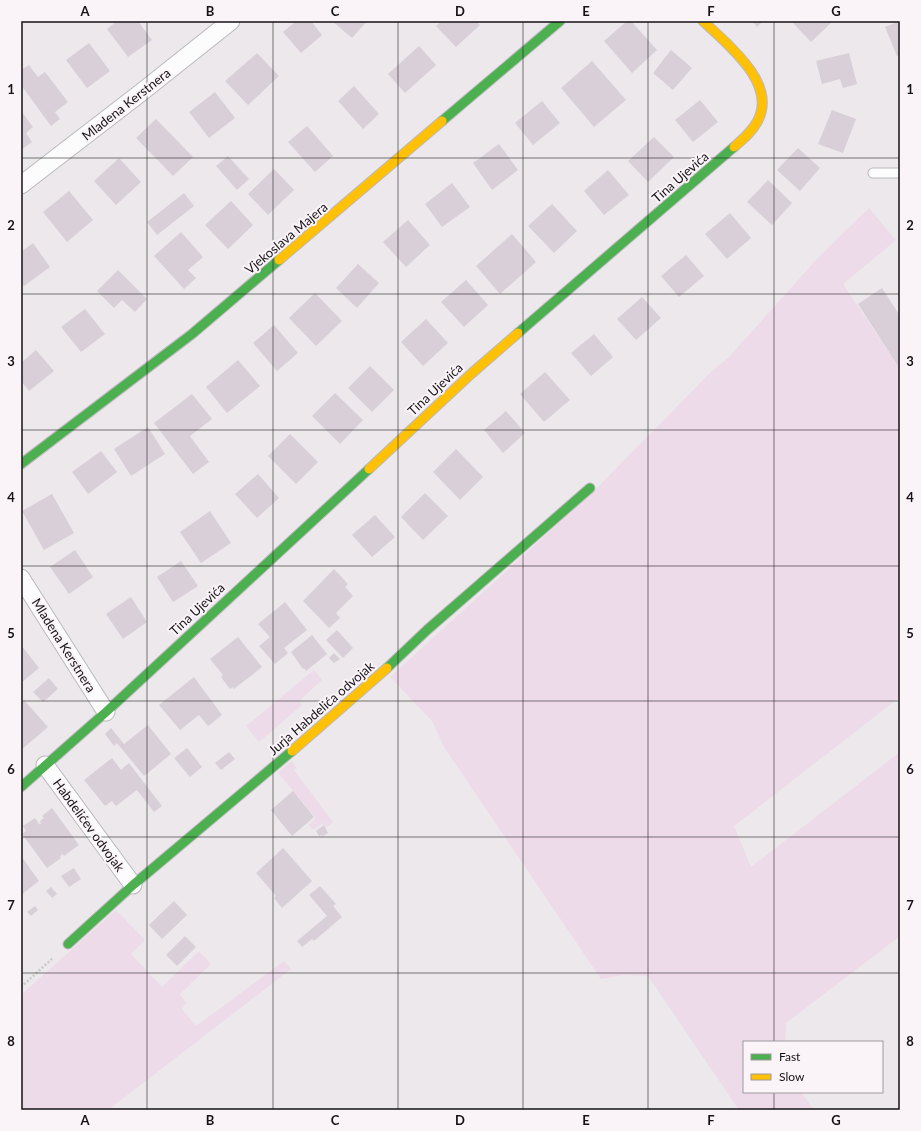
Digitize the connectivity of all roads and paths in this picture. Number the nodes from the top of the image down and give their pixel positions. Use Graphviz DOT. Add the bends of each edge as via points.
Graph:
graph roads {
  1 [pos="231,21"];
  2 [pos="560,21"];
  3 [pos="704,21"];
  4 [pos="873,173"];
  5 [pos="900,173"];
  6 [pos="21,185"];
  7 [pos="21,464"];
  8 [pos="590,488"];
  9 [pos="21,578"];
  10 [pos="106,712"];
  11 [pos="45,765"];
  12 [pos="21,787"];
  13 [pos="133,885"];
  14 [pos="68,944"];
  15 [pos="21,987"];
  1 -- 6 [label="street, Mladena Kerstnera"];
  2 -- 7 [label="street, Vjekoslava Majera" via="198,329"];
  3 -- 10 [label="street, Tina Ujevića" via="749,68 758,82 761,104 759,118 749,134 472,373"];
  4 -- 5 [label="lane"];
  8 -- 13 [label="street, Jurja Habdelića odvojak" via="426,630 370,685"];
  9 -- 10 [label="street, Mladena Kerstnera"];
  10 -- 11 [label="street, Tina Ujevića"];
  11 -- 12 [label="street, Tina Ujevića"];
  11 -- 13 [label="street, Habdelićev odvojak"];
  13 -- 14 [label="street, Jurja Habdelića odvojak"];
  14 -- 15 [label="path"];
}
